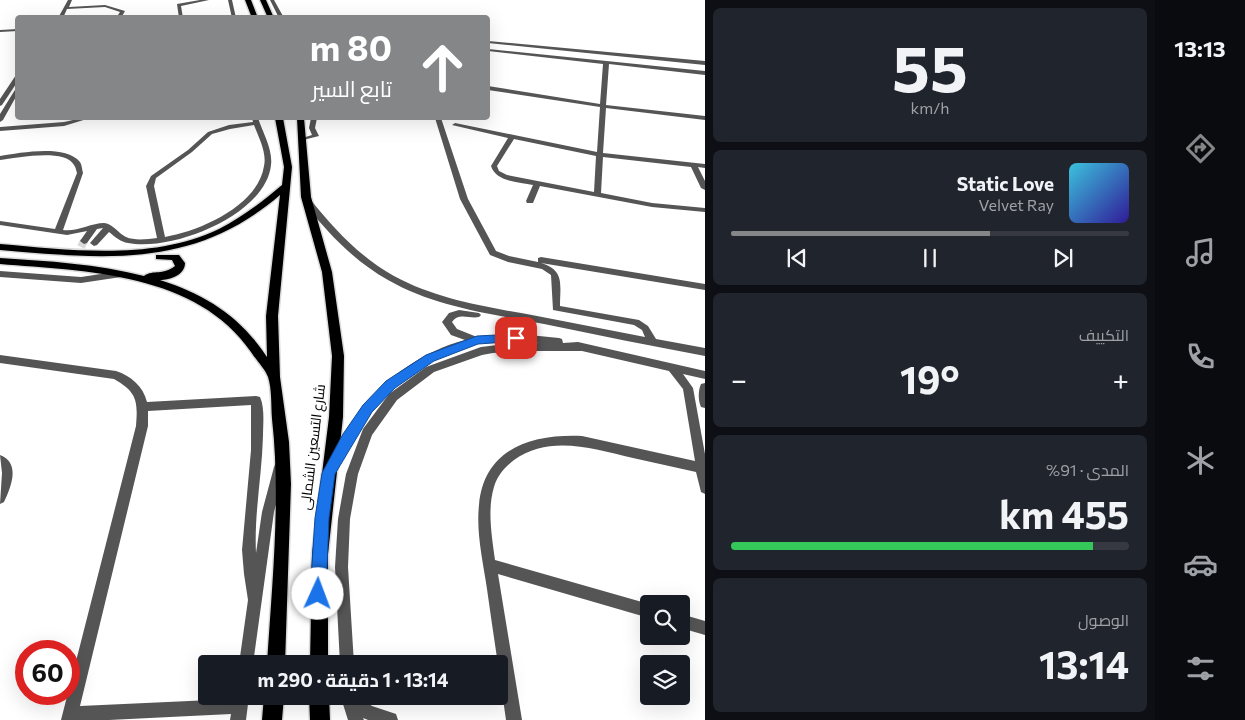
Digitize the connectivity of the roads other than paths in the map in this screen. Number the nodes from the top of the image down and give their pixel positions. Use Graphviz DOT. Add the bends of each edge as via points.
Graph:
graph roads {
  1 [pos="64,0"];
  2 [pos="70,0"];
  3 [pos="207,0"];
  4 [pos="230,0"];
  5 [pos="248,0"];
  6 [pos="263,0"];
  7 [pos="272,0"];
  8 [pos="65,8"];
  9 [pos="56,15"];
  10 [pos="62,15"];
  11 [pos="120,15"];
  12 [pos="181,15"];
  13 [pos="233,15"];
  14 [pos="254,15"];
  15 [pos="270,15"];
  16 [pos="280,15"];
  17 [pos="15,30"];
  18 [pos="0,31"];
  19 [pos="490,42"];
  20 [pos="490,50"];
  21 [pos="606,63"];
  22 [pos="705,63"];
  23 [pos="705,73"];
  24 [pos="15,81"];
  25 [pos="490,88"];
  26 [pos="15,92"];
  27 [pos="0,104"];
  28 [pos="603,106"];
  29 [pos="705,118"];
  30 [pos="0,120"];
  31 [pos="79,120"];
  32 [pos="256,120"];
  33 [pos="279,120"];
  34 [pos="300,120"];
  35 [pos="314,120"];
  36 [pos="439,120"];
  37 [pos="455,125"];
  38 [pos="0,129"];
  39 [pos="512,137"];
  40 [pos="301,140"];
  41 [pos="599,155"];
  42 [pos="0,158"];
  43 [pos="694,166"];
  44 [pos="705,166"];
  45 [pos="537,184"];
  46 [pos="286,186"];
  47 [pos="705,188"];
  48 [pos="598,196"];
  49 [pos="307,201"];
  50 [pos="530,201"];
  51 [pos="705,210"];
  52 [pos="0,223"];
  53 [pos="96,225"];
  54 [pos="109,227"];
  55 [pos="58,232"];
  56 [pos="161,239"];
  57 [pos="0,247"];
  58 [pos="85,248"];
  59 [pos="121,254"];
  60 [pos="506,254"];
  61 [pos="0,261"];
  62 [pos="1,274"];
  63 [pos="121,274"];
  64 [pos="134,277"];
  65 [pos="705,287"];
  66 [pos="532,319"];
  67 [pos="477,340"];
  68 [pos="653,342"];
  69 [pos="583,347"];
  70 [pos="705,352"];
  71 [pos="0,359"];
  72 [pos="672,367"];
  73 [pos="705,375"];
  74 [pos="274,377"];
  75 [pos="705,387"];
  76 [pos="705,404"];
  77 [pos="143,407"];
  78 [pos="0,460"];
  79 [pos="282,461"];
  80 [pos="701,468"];
  81 [pos="328,473"];
  82 [pos="705,488"];
  83 [pos="0,498"];
  84 [pos="490,565"];
  85 [pos="256,599"];
  86 [pos="640,608"];
  87 [pos="690,624"];
  88 [pos="705,628"];
  89 [pos="247,655"];
  90 [pos="276,655"];
  91 [pos="319,655"];
  92 [pos="346,655"];
  93 [pos="273,705"];
  94 [pos="319,705"];
  95 [pos="352,705"];
  96 [pos="358,705"];
  97 [pos="240,708"];
  98 [pos="70,717"];
  99 [pos="272,720"];
  100 [pos="320,720"];
  101 [pos="356,720"];
  102 [pos="390,720"];
  103 [pos="514,720"];
  1 -- 9 [label="street"];
  2 -- 8 [label="street"];
  3 -- 12 [label="street" via="179,5"];
  4 -- 13 [label="street"];
  5 -- 14 [label="main road"];
  6 -- 15 [label="main road"];
  7 -- 16 [label="street"];
  8 -- 10 [label="street"];
  8 -- 11 [label="street" via="114,7 123,11"];
  17 -- 18 [label="street"];
  19 -- 22 [label="street"];
  20 -- 21 [label="street"];
  21 -- 23 [label="street"];
  21 -- 28 [label="street"];
  24 -- 27 [label="street"];
  25 -- 28 [label="street"];
  26 -- 30 [label="street"];
  28 -- 29 [label="street"];
  28 -- 41 [label="street"];
  31 -- 38 [label="street"];
  32 -- 56 [label="street" via="210,134 153,178 150,186"];
  32 -- 56 [label="street" via="268,165 264,182 251,199 205,227"];
  33 -- 46 [label="main road, شارع التسعين الشمالى" via="287,161"];
  34 -- 40 [label="main road, شارع التسعين الشمالى"];
  35 -- 40 [label="street" via="312,128 316,136"];
  36 -- 68 [label="street" via="464,199 493,253 501,258 553,270 556,308 636,322 645,328"];
  37 -- 39 [label="street"];
  39 -- 41 [label="street"];
  39 -- 45 [label="street" via="494,169 505,177"];
  40 -- 49 [label="main road, شارع التسعين الشمالى"];
  41 -- 43 [label="street"];
  41 -- 48 [label="street"];
  42 -- 55 [label="street" via="67,155 80,166"];
  43 -- 44 [label="street"];
  43 -- 47 [label="street"];
  45 -- 48 [label="street"];
  45 -- 50 [label="street"];
  46 -- 59 [label="main road" via="259,209 219,234 170,250"];
  46 -- 74 [label="main road, شارع التسعين الشمالى" via="272,301"];
  48 -- 51 [label="street"];
  49 -- 66 [label="street" via="343,244 390,278 455,303"];
  49 -- 81 [label="main road, شارع التسعين الشمالى" via="327,272 337,336 337,407"];
  52 -- 55 [label="street"];
  53 -- 54 [label="street"];
  53 -- 55 [label="street" via="71,233"];
  53 -- 58 [label="street"];
  54 -- 56 [label="street" via="127,241"];
  54 -- 58 [label="street"];
  57 -- 58 [label="main road"];
  58 -- 59 [label="main road"];
  59 -- 64 [label="main road" via="140,258 172,257 180,263 178,270 170,276"];
  60 -- 65 [label="street"];
  61 -- 63 [label="main road"];
  62 -- 63 [label="street" via="68,280"];
  63 -- 64 [label="main road"];
  64 -- 74 [label="main road" via="193,298 229,320 242,332"];
  66 -- 67 [label="street" via="512,320 459,312 449,317 447,322 451,330"];
  66 -- 68 [label="street"];
  67 -- 69 [label="street" via="531,339"];
  67 -- 81 [label="street" via="430,358 390,385 357,423"];
  68 -- 70 [label="street"];
  69 -- 72 [label="street"];
  69 -- 92 [label="street" via="512,347 462,356 418,378 396,395 378,416 356,454 345,502 342,599"];
  71 -- 77 [label="street" via="116,375 130,382 140,394"];
  72 -- 73 [label="street"];
  72 -- 80 [label="street" via="688,388"];
  74 -- 79 [label="main road, شارع التسعين الشمالى"];
  75 -- 76 [label="street"];
  77 -- 85 [label="street" via="256,400 257,452 248,556"];
  77 -- 98 [label="street" via="142,426"];
  78 -- 83 [label="street" via="8,472"];
  79 -- 85 [label="street" via="268,512"];
  79 -- 90 [label="main road, شارع التسعين الشمالى"];
  80 -- 82 [label="street"];
  80 -- 84 [label="street" via="582,441 564,439 526,446 498,468 487,491 485,526"];
  81 -- 91 [label="main road, شارع التسعين الشمالى" via="320,554"];
  84 -- 86 [label="street"];
  84 -- 103 [label="street"];
  85 -- 89 [label="street"];
  87 -- 88 [label="street"];
  93 -- 99 [label="main road"];
  94 -- 100 [label="main road"];
  95 -- 101 [label="street"];
  96 -- 102 [label="street"];
  97 -- 98 [label="street"];
}
